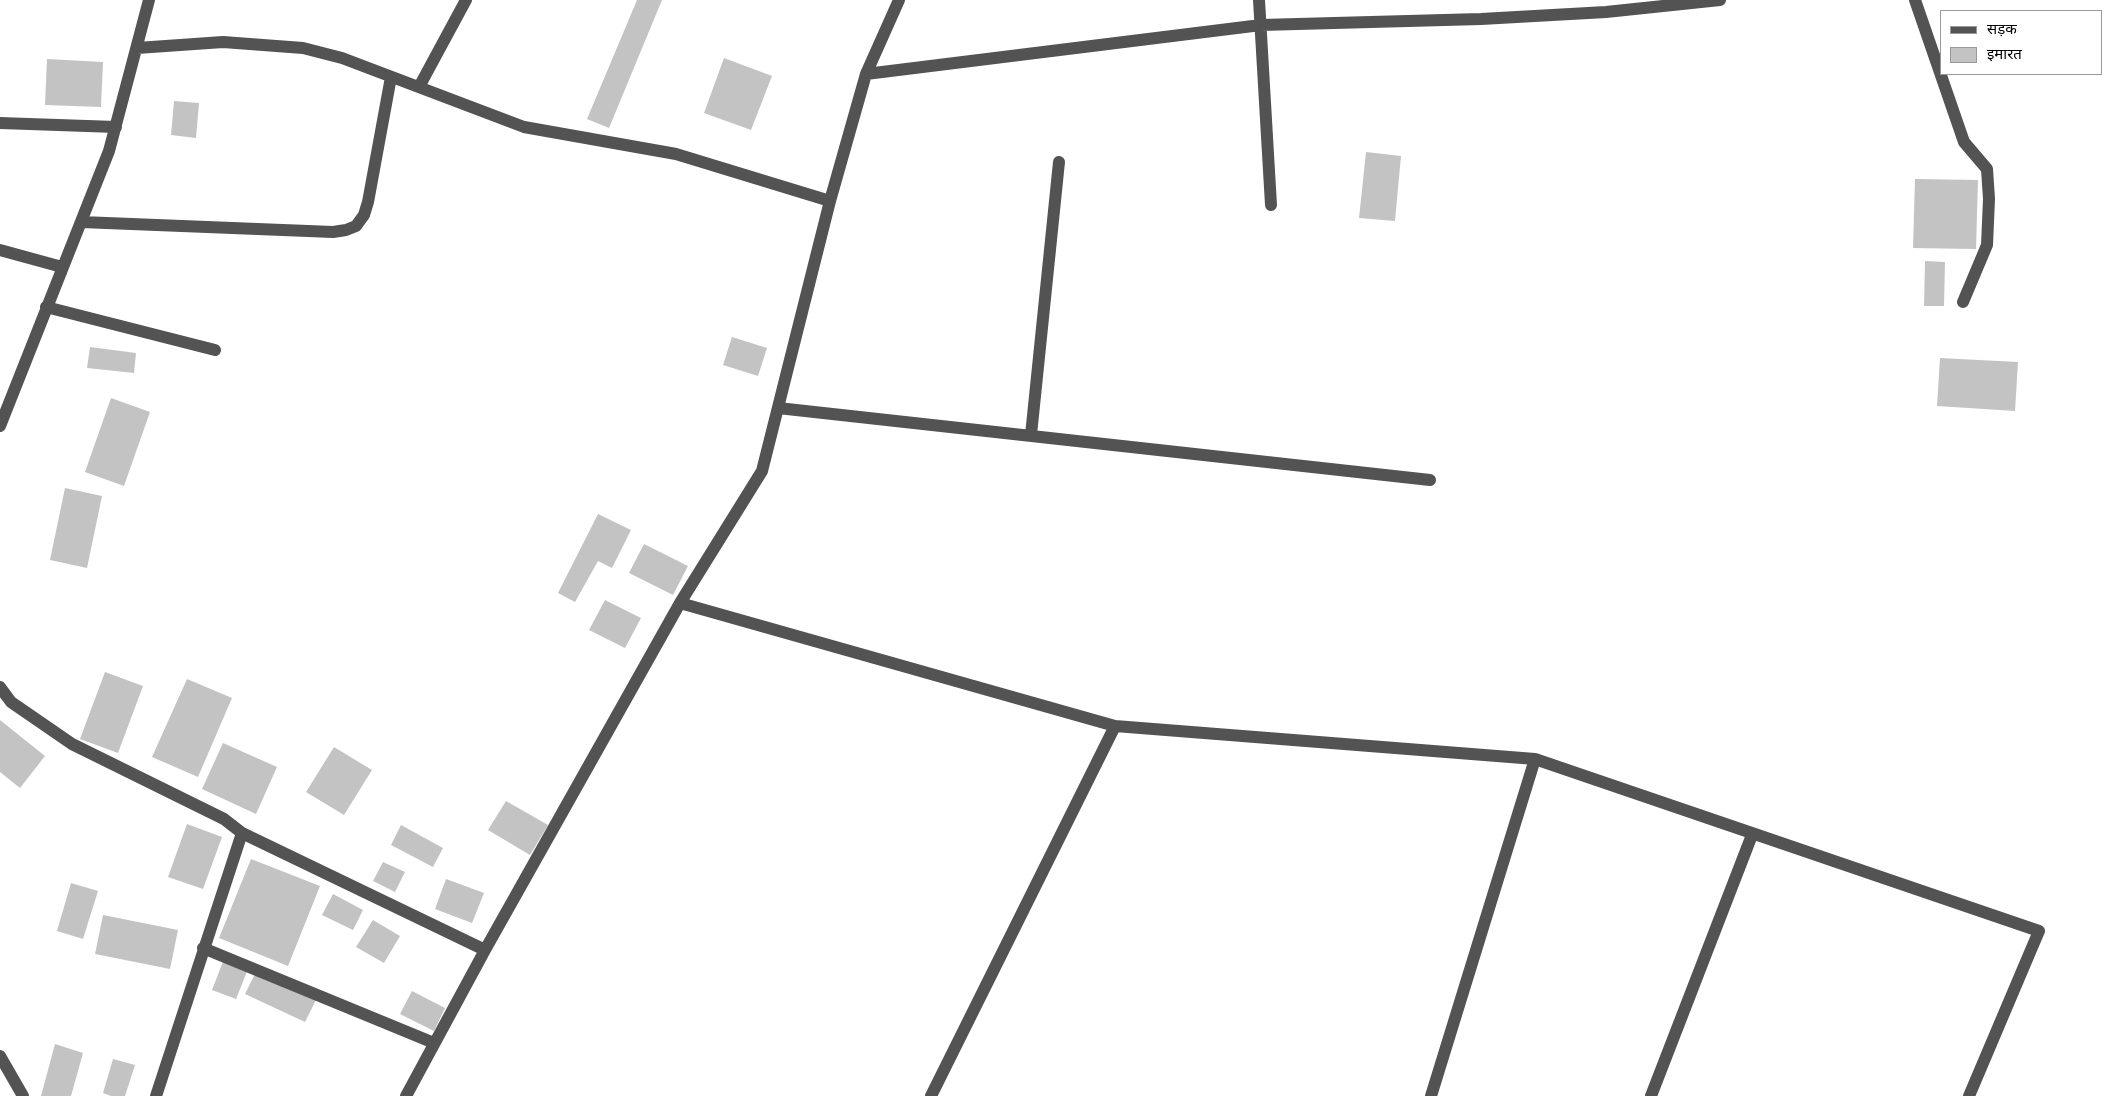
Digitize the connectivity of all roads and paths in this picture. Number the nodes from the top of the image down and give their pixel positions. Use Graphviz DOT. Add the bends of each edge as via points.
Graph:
graph roads {
  1 [pos="149,0"];
  2 [pos="466,0"];
  3 [pos="899,0"];
  4 [pos="1258,0"];
  5 [pos="1720,0"];
  6 [pos="1915,0"];
  7 [pos="1261,26"];
  8 [pos="137,48"];
  9 [pos="1940,72"];
  10 [pos="866,74"];
  11 [pos="1941,75"];
  12 [pos="391,77"];
  13 [pos="419,87"];
  14 [pos="0,123"];
  15 [pos="116,127"];
  16 [pos="1058,162"];
  17 [pos="830,201"];
  18 [pos="1271,205"];
  19 [pos="81,222"];
  20 [pos="0,250"];
  21 [pos="62,266"];
  22 [pos="1963,302"];
  23 [pos="46,307"];
  24 [pos="215,350"];
  25 [pos="778,408"];
  26 [pos="0,426"];
  27 [pos="1031,435"];
  28 [pos="1430,480"];
  29 [pos="680,603"];
  30 [pos="0,687"];
  31 [pos="1115,726"];
  32 [pos="1534,759"];
  33 [pos="242,833"];
  34 [pos="1752,835"];
  35 [pos="203,948"];
  36 [pos="485,950"];
  37 [pos="434,1043"];
  38 [pos="0,1056"];
  39 [pos="24,1096"];
  40 [pos="156,1096"];
  41 [pos="406,1096"];
  42 [pos="931,1096"];
  43 [pos="1431,1096"];
  44 [pos="1651,1096"];
  45 [pos="1969,1096"];
  1 -- 8 [label="street"];
  2 -- 13 [label="street"];
  3 -- 10 [label="street"];
  4 -- 7 [label="street"];
  5 -- 7 [label="street" via="1606,12 1501,18"];
  6 -- 9 [label="street"];
  7 -- 10 [label="street"];
  7 -- 18 [label="street"];
  8 -- 12 [label="street" via="223,42 303,48 342,58"];
  8 -- 15 [label="street"];
  10 -- 17 [label="street"];
  11 -- 22 [label="street" via="1964,142 1987,169 1987,245"];
  12 -- 13 [label="street"];
  12 -- 19 [label="street" via="368,202 356,226 333,232"];
  13 -- 17 [label="street" via="524,127 676,154"];
  14 -- 15 [label="street"];
  15 -- 19 [label="street"];
  16 -- 27 [label="street"];
  17 -- 25 [label="street"];
  19 -- 21 [label="street"];
  20 -- 21 [label="street"];
  21 -- 23 [label="street"];
  23 -- 24 [label="street"];
  23 -- 26 [label="street"];
  25 -- 27 [label="street"];
  25 -- 29 [label="street" via="762,472"];
  27 -- 28 [label="street"];
  29 -- 31 [label="street"];
  29 -- 36 [label="street"];
  30 -- 33 [label="street" via="11,702 72,744 224,819"];
  31 -- 32 [label="street"];
  31 -- 42 [label="street"];
  32 -- 34 [label="street"];
  32 -- 43 [label="street"];
  33 -- 35 [label="street"];
  33 -- 36 [label="street"];
  34 -- 44 [label="street"];
  34 -- 45 [label="street" via="2039,932"];
  35 -- 37 [label="street"];
  35 -- 40 [label="street"];
  36 -- 37 [label="street"];
  37 -- 41 [label="street"];
  38 -- 39 [label="street"];
}
